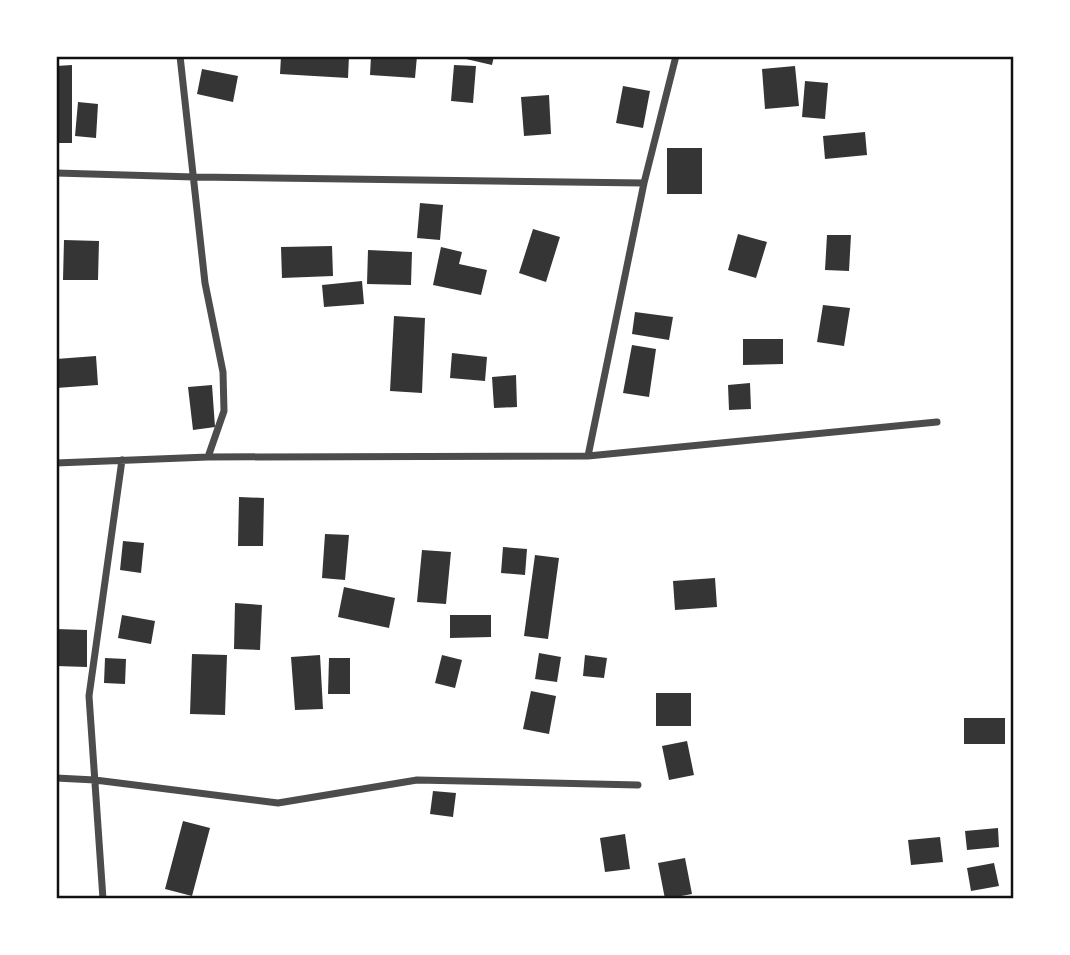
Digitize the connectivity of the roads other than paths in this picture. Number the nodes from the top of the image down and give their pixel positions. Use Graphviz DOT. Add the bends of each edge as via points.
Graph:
graph roads {
  1 [pos="180,56"];
  2 [pos="676,56"];
  3 [pos="56,173"];
  4 [pos="194,177"];
  5 [pos="644,183"];
  6 [pos="937,422"];
  7 [pos="588,456"];
  8 [pos="208,457"];
  9 [pos="122,460"];
  10 [pos="56,463"];
  11 [pos="56,778"];
  12 [pos="95,780"];
  13 [pos="638,785"];
  14 [pos="103,899"];
  1 -- 4 [label="street"];
  2 -- 5 [label="street"];
  3 -- 4 [label="street"];
  4 -- 5 [label="street"];
  4 -- 8 [label="street" via="205,282 223,372 224,411"];
  5 -- 7 [label="street"];
  6 -- 7 [label="street"];
  7 -- 8 [label="street"];
  8 -- 9 [label="street"];
  9 -- 10 [label="street"];
  9 -- 12 [label="street" via="89,696"];
  11 -- 12 [label="street"];
  12 -- 13 [label="street" via="278,803 417,780"];
  12 -- 14 [label="street"];
}
